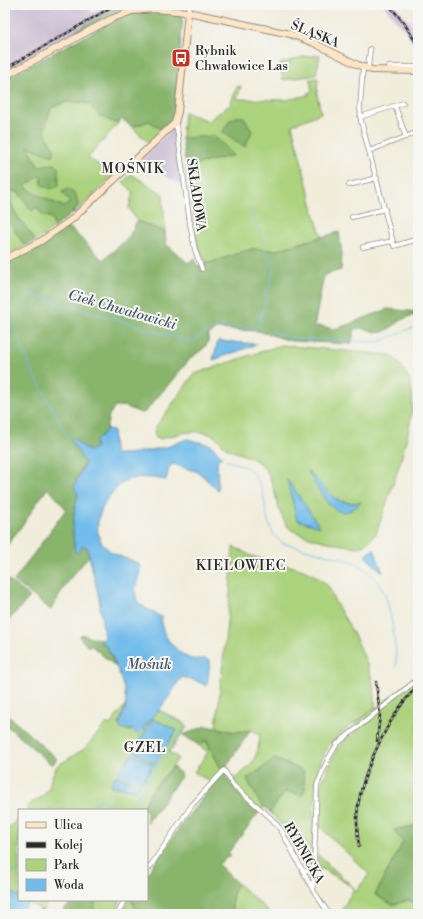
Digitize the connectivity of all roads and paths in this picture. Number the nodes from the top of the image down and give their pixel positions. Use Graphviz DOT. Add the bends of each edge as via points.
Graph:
graph roads {
  1 [pos="190,5"];
  2 [pos="188,12"];
  3 [pos="370,50"];
  4 [pos="389,67"];
  5 [pos="366,68"];
  6 [pos="418,68"];
  7 [pos="418,71"];
  8 [pos="5,76"];
  9 [pos="403,102"];
  10 [pos="395,106"];
  11 [pos="360,117"];
  12 [pos="175,122"];
  13 [pos="418,132"];
  14 [pos="406,137"];
  15 [pos="368,151"];
  16 [pos="377,178"];
  17 [pos="349,185"];
  18 [pos="384,209"];
  19 [pos="352,217"];
  20 [pos="418,239"];
  21 [pos="393,241"];
  22 [pos="362,247"];
  23 [pos="5,259"];
  24 [pos="202,269"];
  25 [pos="418,679"];
  26 [pos="315,868"];
  27 [pos="148,870"];
  28 [pos="303,870"];
  29 [pos="313,890"];
  30 [pos="124,901"];
  31 [pos="45,909"];
  32 [pos="48,914"];
  33 [pos="118,914"];
  34 [pos="329,914"];
  1 -- 2 [label="street"];
  2 -- 5 [label="street, ŚLĄSKA" via="293,36 314,43"];
  2 -- 8 [label="street, ŚLĄSKA" via="150,9 120,15"];
  2 -- 12 [label="street"];
  3 -- 5 [label="street"];
  4 -- 6 [label="street"];
  5 -- 7 [label="street, ŚLĄSKA"];
  5 -- 11 [label="street"];
  9 -- 10 [label="street"];
  10 -- 11 [label="street"];
  10 -- 14 [label="street"];
  11 -- 15 [label="street"];
  12 -- 23 [label="street" via="71,220 39,242"];
  12 -- 24 [label="street, SKŁADOWA" via="192,240"];
  13 -- 14 [label="street"];
  14 -- 15 [label="street"];
  15 -- 16 [label="street"];
  16 -- 17 [label="street"];
  16 -- 18 [label="street"];
  18 -- 19 [label="street"];
  18 -- 21 [label="street"];
  20 -- 21 [label="street" via="394,246"];
  21 -- 22 [label="street"];
  25 -- 26 [label="street" via="337,744 328,759 317,785"];
  26 -- 28 [label="street" via="311,872"];
  26 -- 29 [label="street"];
  27 -- 28 [label="street, RYBNICKA" via="192,805 224,770 233,785 281,830"];
  28 -- 29 [label="street, RYBNICKA"];
  29 -- 34 [label="street, RYBNICKA"];
  30 -- 33 [label="street"];
  31 -- 32 [label="street"];
}
